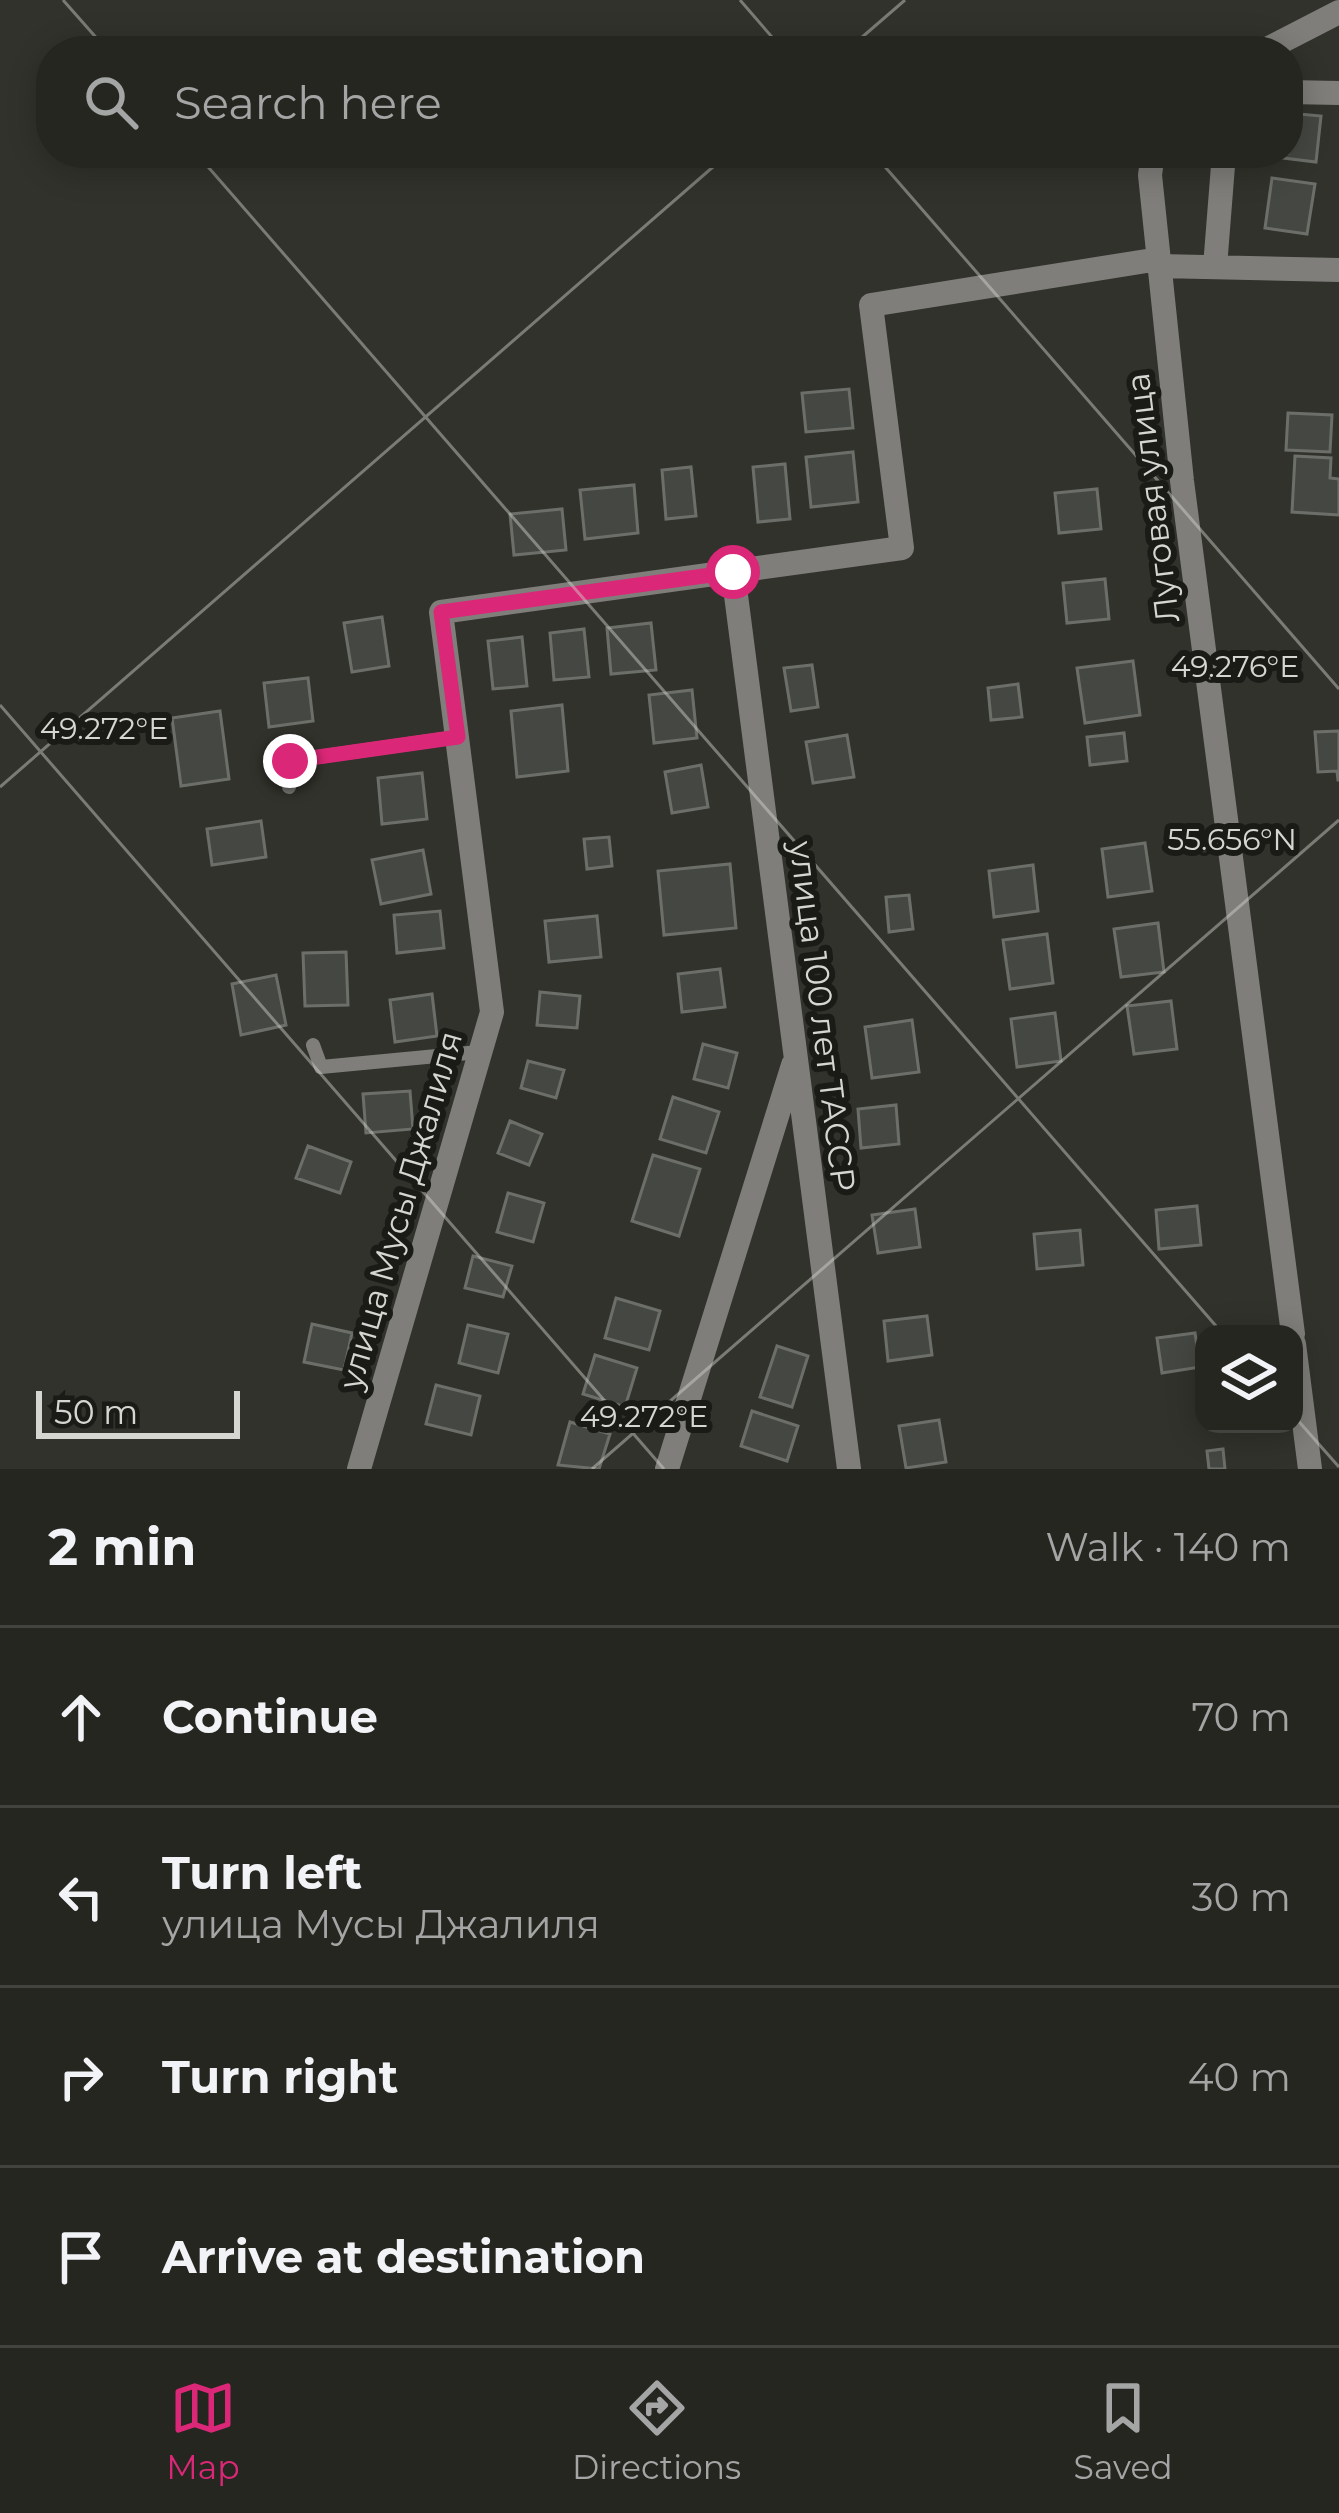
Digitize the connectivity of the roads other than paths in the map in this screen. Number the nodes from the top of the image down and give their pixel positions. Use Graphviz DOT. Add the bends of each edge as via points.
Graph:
graph roads {
  1 [pos="1339,12"];
  2 [pos="1292,36"];
  3 [pos="1303,92"];
  4 [pos="1339,93"];
  5 [pos="1151,168"];
  6 [pos="1224,168"];
  7 [pos="1159,262"];
  8 [pos="1215,268"];
  9 [pos="1339,270"];
  10 [pos="733,572"];
  11 [pos="458,737"];
  12 [pos="289,787"];
  13 [pos="313,1045"];
  14 [pos="479,1052"];
  15 [pos="795,1057"];
  16 [pos="1292,1325"];
  17 [pos="1303,1414"];
  18 [pos="358,1469"];
  19 [pos="667,1469"];
  20 [pos="848,1469"];
  21 [pos="1310,1469"];
  1 -- 2 [label="street"];
  3 -- 4 [label="street"];
  5 -- 7 [label="street, Луговая улица"];
  6 -- 8 [label="street"];
  7 -- 8 [label="street"];
  7 -- 10 [label="street" via="872,305 902,548"];
  7 -- 16 [label="street, Луговая улица"];
  8 -- 9 [label="street"];
  10 -- 11 [label="street, улица Мусы Джалиля" via="441,612"];
  10 -- 15 [label="street, улица 100 лет ТАССР"];
  11 -- 12 [label="lane" via="290,761"];
  11 -- 14 [label="street, улица Мусы Джалиля" via="493,1012"];
  13 -- 14 [label="lane" via="321,1067"];
  14 -- 18 [label="street, улица Мусы Джалиля"];
  15 -- 19 [label="street"];
  15 -- 20 [label="street, улица 100 лет ТАССР"];
  17 -- 21 [label="street"];
}
